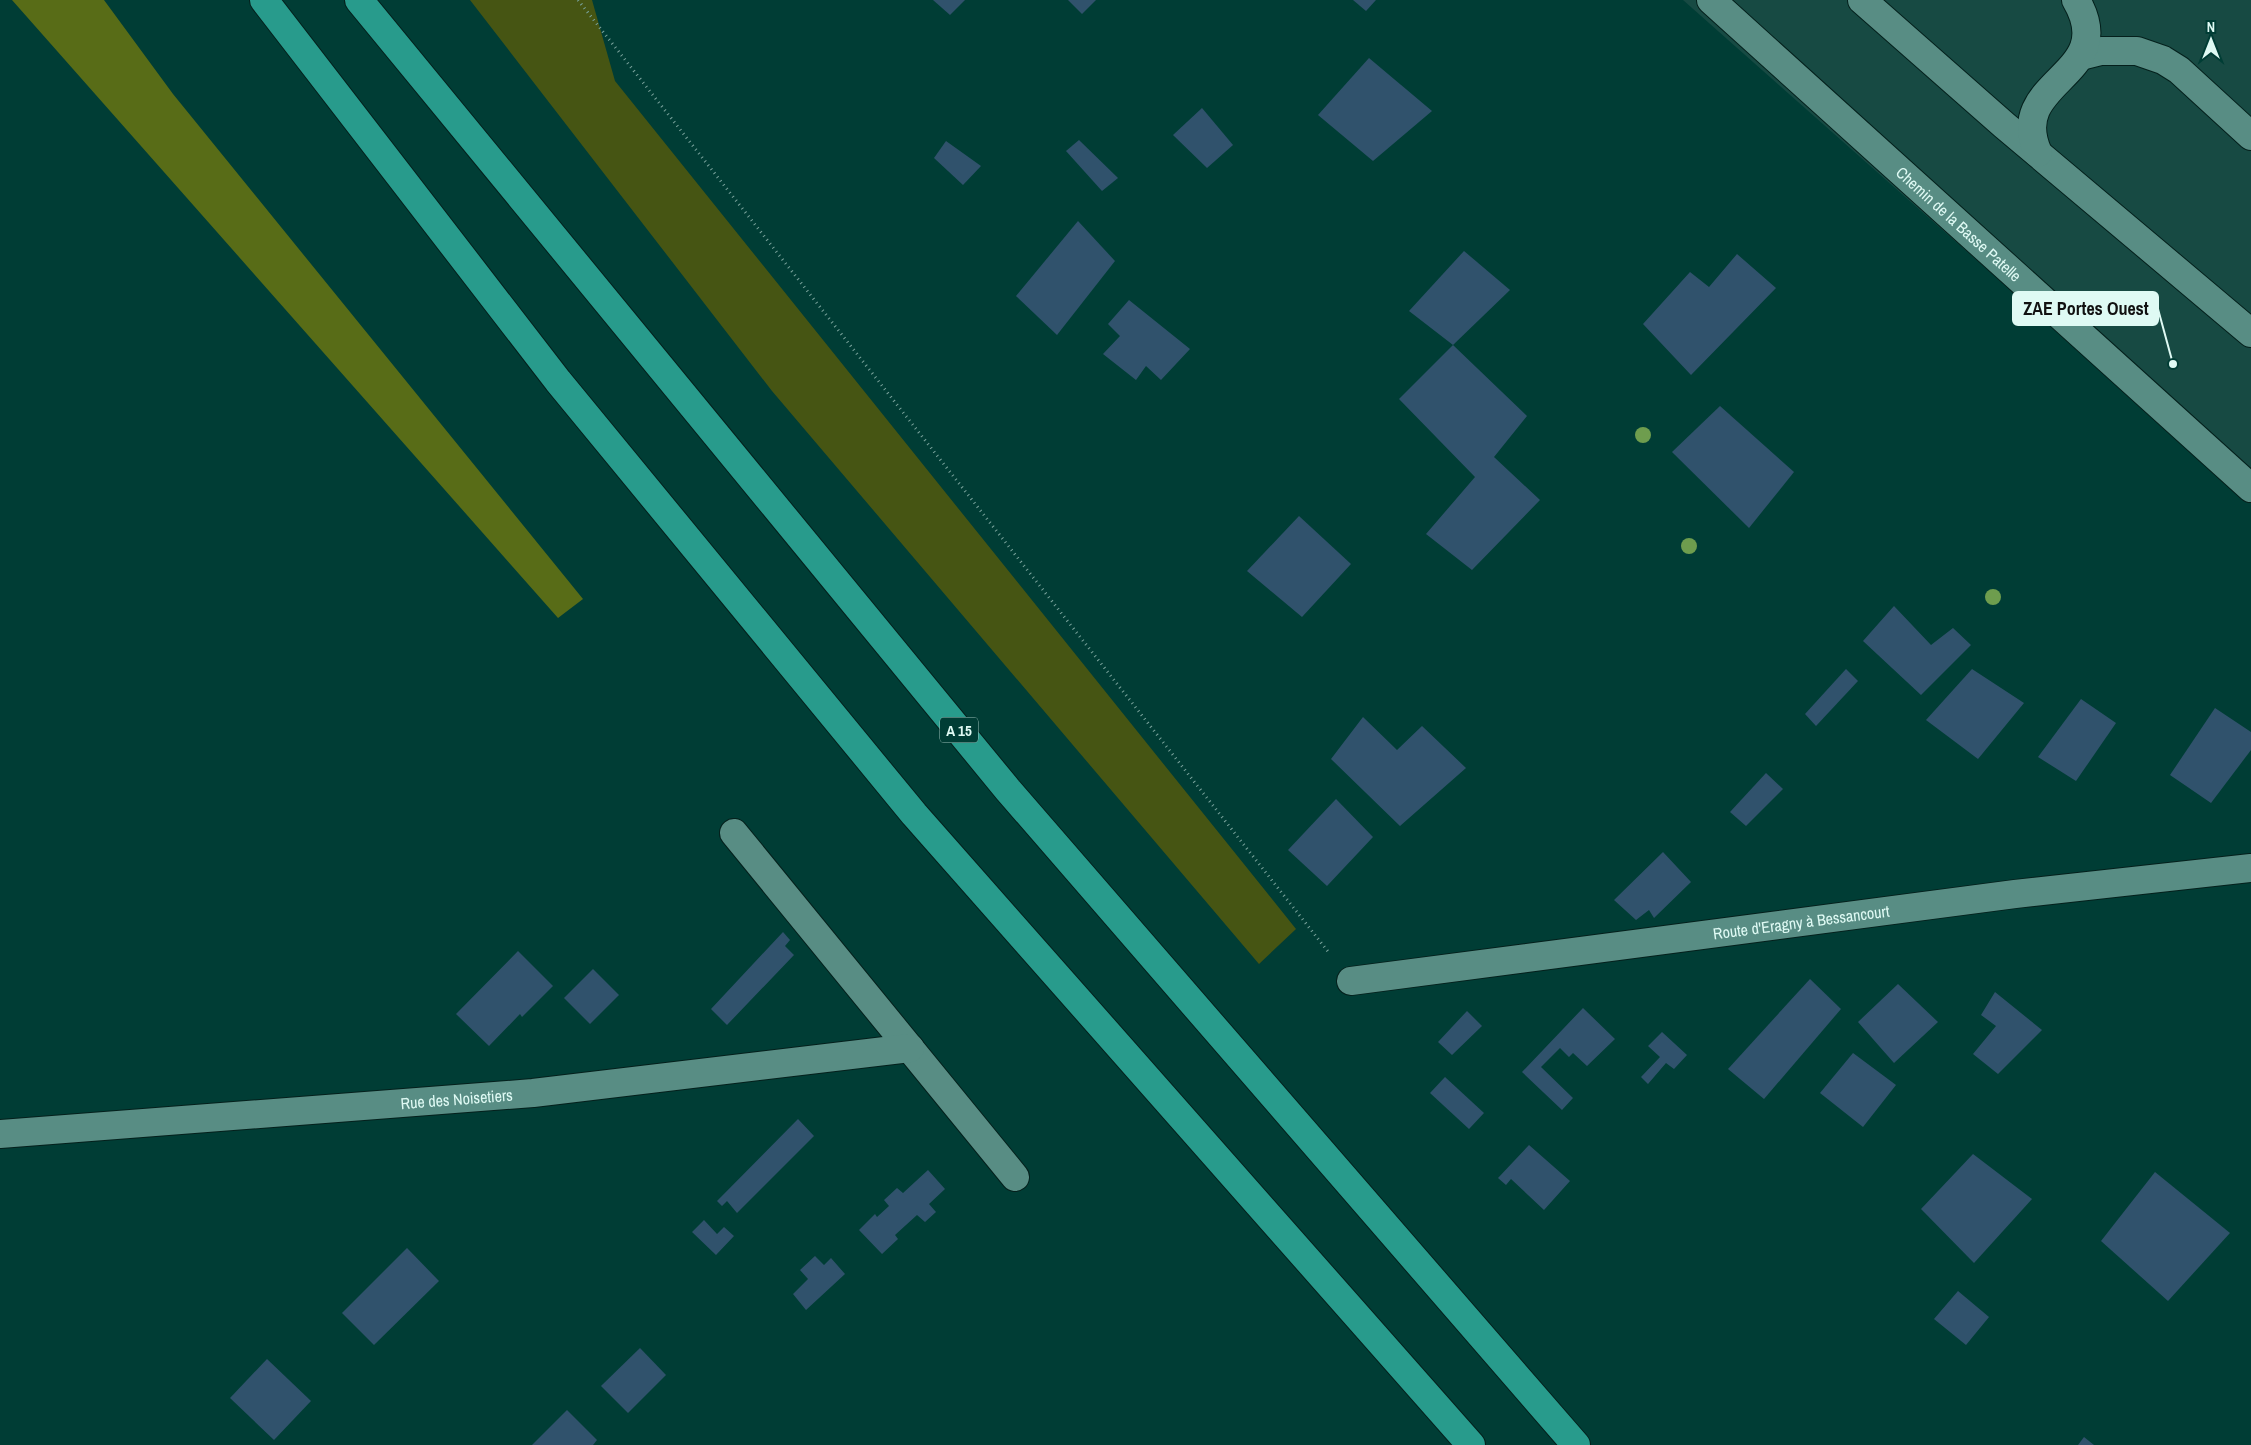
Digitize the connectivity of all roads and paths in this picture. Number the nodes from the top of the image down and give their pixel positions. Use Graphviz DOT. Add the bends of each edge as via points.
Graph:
graph roads {
  1 [pos="264,0"];
  2 [pos="359,0"];
  3 [pos="578,0"];
  4 [pos="1710,0"];
  5 [pos="1862,0"];
  6 [pos="2076,0"];
  7 [pos="2081,56"];
  8 [pos="2251,136"];
  9 [pos="2038,154"];
  10 [pos="2251,333"];
  11 [pos="2251,488"];
  12 [pos="734,833"];
  13 [pos="2251,868"];
  14 [pos="1351,981"];
  15 [pos="910,1048"];
  16 [pos="0,1134"];
  17 [pos="1015,1176"];
  18 [pos="1471,1445"];
  19 [pos="1576,1445"];
  1 -- 18 [label="highway" via="558,381 914,814"];
  2 -- 19 [label="highway, A 15" via="1008,790"];
  3 -- 14 [label="path"];
  4 -- 11 [label="street, Chemin de la Basse Patelle"];
  5 -- 9 [label="street"];
  6 -- 7 [label="street" via="2086,35"];
  7 -- 8 [label="street" via="2101,51 2137,51 2163,60"];
  7 -- 9 [label="street" via="2040,101 2032,115 2032,141"];
  9 -- 10 [label="street"];
  12 -- 15 [label="street"];
  13 -- 14 [label="street, Route d'Eragny à Bessancourt" via="2015,894"];
  15 -- 16 [label="street, Rue des Noisetiers" via="533,1093"];
  15 -- 17 [label="street"];
}
